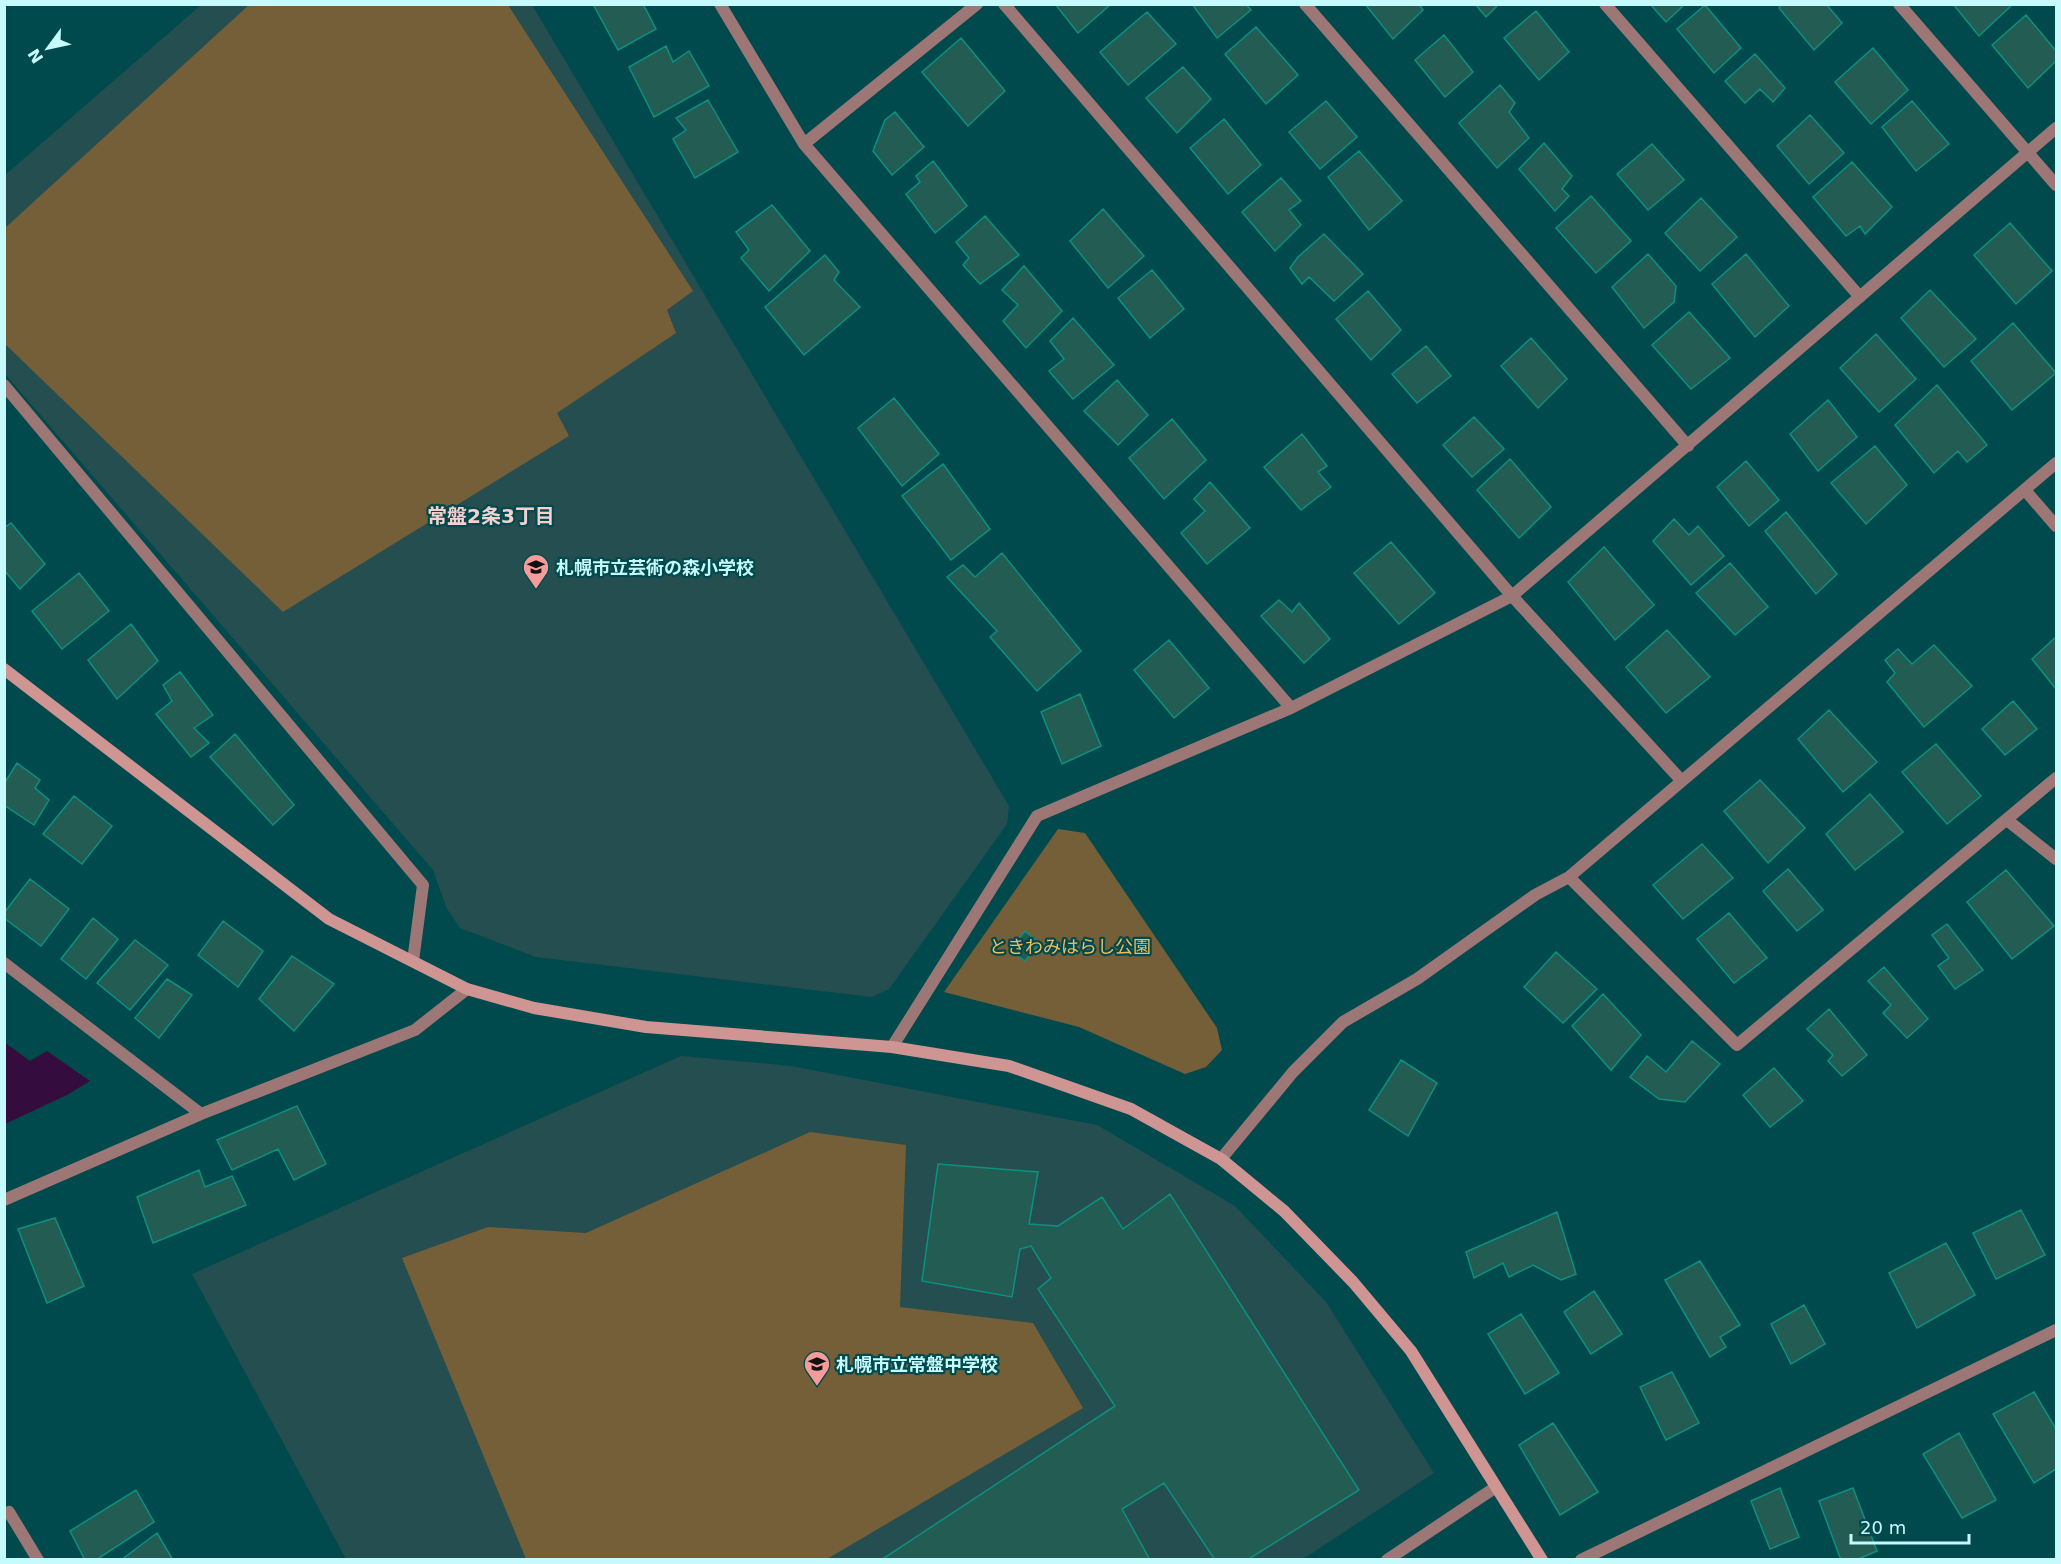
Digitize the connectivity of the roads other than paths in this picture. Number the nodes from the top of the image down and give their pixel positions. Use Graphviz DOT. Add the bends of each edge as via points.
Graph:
graph roads {
  1 [pos="720,4"];
  2 [pos="976,4"];
  3 [pos="1004,4"];
  4 [pos="1305,4"];
  5 [pos="1605,4"];
  6 [pos="1899,4"];
  7 [pos="2056,128"];
  8 [pos="804,144"];
  9 [pos="2028,152"];
  10 [pos="2056,185"];
  11 [pos="1860,297"];
  12 [pos="4,385"];
  13 [pos="1688,446"];
  14 [pos="2056,463"];
  15 [pos="2025,490"];
  16 [pos="2056,526"];
  17 [pos="1512,596"];
  18 [pos="4,669"];
  19 [pos="1291,708"];
  20 [pos="2056,778"];
  21 [pos="1681,780"];
  22 [pos="2007,820"];
  23 [pos="2056,859"];
  24 [pos="1569,877"];
  25 [pos="413,961"];
  26 [pos="4,963"];
  27 [pos="468,989"];
  28 [pos="892,1047"];
  29 [pos="201,1114"];
  30 [pos="1221,1159"];
  31 [pos="4,1200"];
  32 [pos="2056,1329"];
  33 [pos="1496,1487"];
  34 [pos="4,1514"];
  35 [pos="38,1560"];
  36 [pos="1387,1560"];
  37 [pos="1542,1560"];
  38 [pos="1581,1560"];
  1 -- 8 [label="street"];
  2 -- 8 [label="street"];
  3 -- 17 [label="street"];
  4 -- 13 [label="street"];
  5 -- 11 [label="street"];
  6 -- 9 [label="street"];
  7 -- 9 [label="street"];
  8 -- 19 [label="street"];
  9 -- 10 [label="street"];
  9 -- 11 [label="street"];
  11 -- 13 [label="street"];
  12 -- 25 [label="street" via="423,885"];
  13 -- 17 [label="street"];
  14 -- 15 [label="street"];
  15 -- 16 [label="street"];
  15 -- 21 [label="street"];
  17 -- 19 [label="street"];
  17 -- 21 [label="street"];
  18 -- 25 [label="street" via="329,919"];
  19 -- 28 [label="street" via="1037,816"];
  20 -- 22 [label="street"];
  21 -- 24 [label="street"];
  22 -- 23 [label="street"];
  22 -- 24 [label="street" via="1737,1045"];
  24 -- 30 [label="street" via="1535,895 1417,979 1343,1022 1293,1072"];
  25 -- 27 [label="street"];
  26 -- 29 [label="street"];
  27 -- 28 [label="street" via="534,1008 646,1027"];
  27 -- 29 [label="street" via="415,1030"];
  28 -- 30 [label="street" via="1009,1066 1131,1109"];
  29 -- 31 [label="street"];
  30 -- 33 [label="street" via="1284,1211 1397,1334"];
  32 -- 38 [label="street"];
  33 -- 36 [label="street"];
  33 -- 37 [label="street"];
  34 -- 35 [label="street" via="9,1512"];
}
